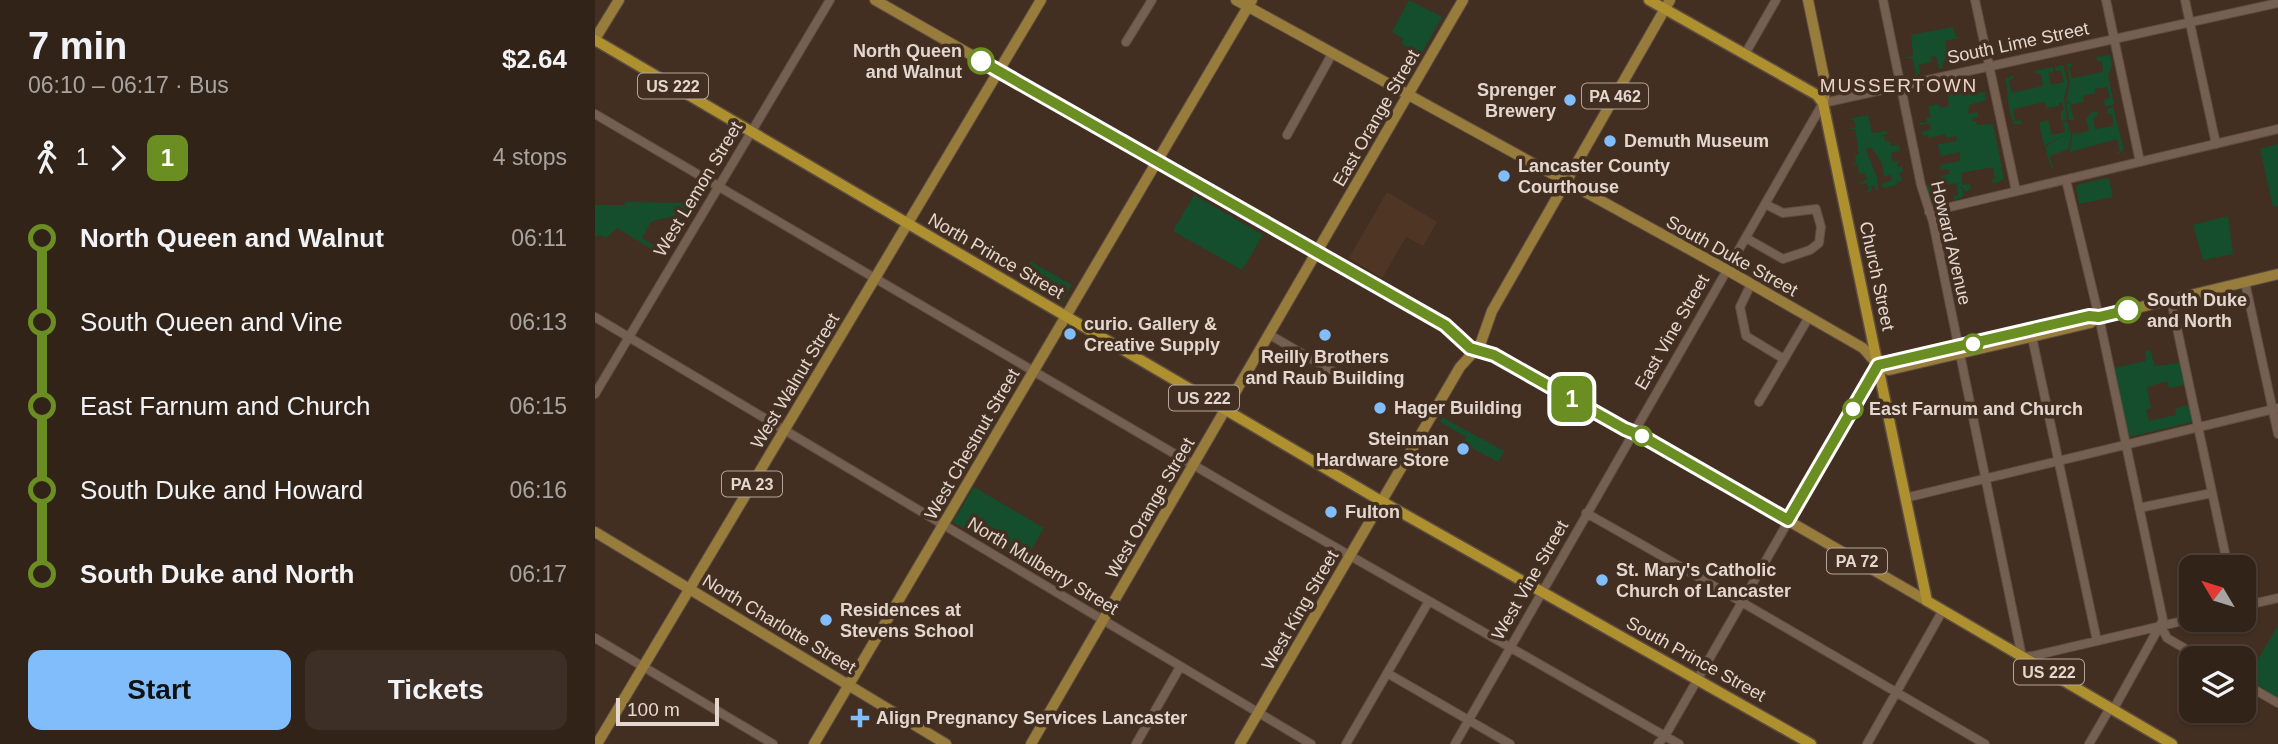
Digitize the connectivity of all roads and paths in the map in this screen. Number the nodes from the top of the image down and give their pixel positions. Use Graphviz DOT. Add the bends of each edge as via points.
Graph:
graph roads {
  1 [pos="619,0"];
  2 [pos="830,0"];
  3 [pos="875,0"];
  4 [pos="1041,0"];
  5 [pos="1152,0"];
  6 [pos="1235,0"];
  7 [pos="1464,0"];
  8 [pos="1649,0"];
  9 [pos="1776,0"];
  10 [pos="1808,0"];
  11 [pos="1883,0"];
  12 [pos="1975,0"];
  13 [pos="2106,0"];
  14 [pos="2185,0"];
  15 [pos="1250,3"];
  16 [pos="2278,3"];
  17 [pos="1667,5"];
  18 [pos="2189,22"];
  19 [pos="595,39"];
  20 [pos="2115,40"];
  21 [pos="1126,42"];
  22 [pos="1332,54"];
  23 [pos="1745,54"];
  24 [pos="1989,68"];
  25 [pos="999,71"];
  26 [pos="1900,85"];
  27 [pos="1408,95"];
  28 [pos="1823,103"];
  29 [pos="595,114"];
  30 [pos="2278,129"];
  31 [pos="751,132"];
  32 [pos="1287,135"];
  33 [pos="2216,144"];
  34 [pos="1157,160"];
  35 [pos="2140,162"];
  36 [pos="2066,180"];
  37 [pos="1565,182"];
  38 [pos="719,186"];
  39 [pos="2016,191"];
  40 [pos="1765,204"];
  41 [pos="1929,212"];
  42 [pos="907,225"];
  43 [pos="1746,238"];
  44 [pos="1317,251"];
  45 [pos="1727,270"];
  46 [pos="2278,274"];
  47 [pos="875,278"];
  48 [pos="2245,282"];
  49 [pos="1751,284"];
  50 [pos="2171,300"];
  51 [pos="595,317"];
  52 [pos="1065,317"];
  53 [pos="1809,317"];
  54 [pos="2099,317"];
  55 [pos="1269,335"];
  56 [pos="629,337"];
  57 [pos="2032,337"];
  58 [pos="1476,351"];
  59 [pos="1958,351"];
  60 [pos="1784,359"];
  61 [pos="1878,365"];
  62 [pos="1034,371"];
  63 [pos="1348,380"];
  64 [pos="595,394"];
  65 [pos="1759,402"];
  66 [pos="2275,409"];
  67 [pos="1225,411"];
  68 [pos="2198,427"];
  69 [pos="784,430"];
  70 [pos="1632,432"];
  71 [pos="2278,434"];
  72 [pos="2126,445"];
  73 [pos="2058,461"];
  74 [pos="1193,465"];
  75 [pos="1985,479"];
  76 [pos="2213,493"];
  77 [pos="1905,498"];
  78 [pos="1381,501"];
  79 [pos="2139,509"];
  80 [pos="1586,513"];
  81 [pos="1788,520"];
  82 [pos="943,525"];
  83 [pos="595,532"];
  84 [pos="2226,555"];
  85 [pos="1349,556"];
  86 [pos="690,589"];
  87 [pos="1541,593"];
  88 [pos="2278,598"];
  89 [pos="1429,601"];
  90 [pos="1927,601"];
  91 [pos="1743,602"];
  92 [pos="2256,603"];
  93 [pos="1943,610"];
  94 [pos="1102,620"];
  95 [pos="2179,622"];
  96 [pos="2161,626"];
  97 [pos="595,638"];
  98 [pos="2097,641"];
  99 [pos="2181,646"];
  100 [pos="1510,647"];
  101 [pos="2022,657"];
  102 [pos="643,666"];
  103 [pos="1180,667"];
  104 [pos="1387,673"];
  105 [pos="1697,680"];
  106 [pos="849,684"];
  107 [pos="2256,690"];
  108 [pos="1895,693"];
  109 [pos="2278,703"];
  110 [pos="2112,709"];
  111 [pos="1258,713"];
  112 [pos="1469,720"];
  113 [pos="1665,736"];
  114 [pos="599,742"];
  115 [pos="773,744"];
  116 [pos="814,744"];
  117 [pos="946,744"];
  118 [pos="1031,744"];
  119 [pos="1136,744"];
  120 [pos="1240,744"];
  121 [pos="1311,744"];
  122 [pos="1346,744"];
  123 [pos="1455,744"];
  124 [pos="1510,744"];
  125 [pos="1658,744"];
  126 [pos="1679,744"];
  127 [pos="1811,744"];
  128 [pos="1867,744"];
  129 [pos="1985,744"];
  130 [pos="2089,744"];
  131 [pos="2172,744"];
  1 -- 19 [label="main road"];
  2 -- 31 [label="street, West Lemon Street"];
  3 -- 25 [label="main road, PA 72"];
  4 -- 25 [label="main road, PA 23"];
  5 -- 21 [label="street"];
  6 -- 15 [label="main road, South Duke Street"];
  7 -- 27 [label="main road, East Orange Street"];
  8 -- 17 [label="highway"];
  9 -- 23 [label="street"];
  10 -- 28 [label="main road, Church Street" via="1826,87"];
  11 -- 26 [label="street, Howard Avenue"];
  12 -- 24 [label="street"];
  13 -- 20 [label="street"];
  14 -- 18 [label="street"];
  15 -- 22 [label="main road, South Duke Street"];
  15 -- 34 [label="main road, West Chestnut Street"];
  16 -- 18 [label="street, South Lime Street"];
  17 -- 23 [label="highway"];
  17 -- 37 [label="main road, PA 462"];
  18 -- 20 [label="street, South Lime Street"];
  18 -- 33 [label="street"];
  19 -- 31 [label="highway, North Prince Street / US 222"];
  20 -- 24 [label="street, South Lime Street"];
  20 -- 35 [label="street"];
  22 -- 27 [label="main road, South Duke Street"];
  22 -- 32 [label="street"];
  23 -- 28 [label="highway" via="1817,95"];
  24 -- 26 [label="street, South Lime Street"];
  24 -- 39 [label="street"];
  25 -- 34 [label="main road, PA 72"];
  25 -- 42 [label="main road, West Walnut Street / PA 23"];
  26 -- 28 [label="street, South Lime Street"];
  26 -- 41 [label="street, Howard Avenue"];
  27 -- 37 [label="main road, South Duke Street"];
  27 -- 44 [label="main road, East Orange Street"];
  28 -- 40 [label="street, East Vine Street"];
  28 -- 61 [label="highway, Church Street"];
  29 -- 38 [label="street"];
  30 -- 33 [label="street"];
  31 -- 38 [label="street, West Lemon Street"];
  31 -- 42 [label="highway, North Prince Street / US 222"];
  33 -- 35 [label="street"];
  34 -- 44 [label="main road, PA 72"];
  34 -- 52 [label="main road, West Chestnut Street"];
  35 -- 36 [label="street"];
  36 -- 39 [label="street"];
  36 -- 54 [label="street"];
  37 -- 45 [label="main road, South Duke Street"];
  37 -- 58 [label="main road, PA 462" via="1492,312"];
  38 -- 47 [label="street"];
  38 -- 56 [label="street, West Lemon Street"];
  39 -- 41 [label="street"];
  40 -- 43 [label="street, East Vine Street"];
  40 -- 43 [label="street" via="1783,213 1815,209 1821,227 1819,243 1783,259"];
  41 -- 59 [label="street, Howard Avenue"];
  42 -- 47 [label="main road, West Walnut Street / PA 23"];
  42 -- 52 [label="highway, North Prince Street / US 222"];
  43 -- 45 [label="street, East Vine Street"];
  44 -- 55 [label="main road, West Orange Street"];
  44 -- 58 [label="main road, PA 72" via="1445,325"];
  45 -- 49 [label="main road, South Duke Street"];
  45 -- 70 [label="street, East Vine Street"];
  46 -- 48 [label="main road"];
  47 -- 62 [label="street"];
  47 -- 69 [label="main road, West Walnut Street / PA 23"];
  48 -- 50 [label="main road"];
  48 -- 66 [label="street"];
  49 -- 53 [label="main road, South Duke Street"];
  49 -- 60 [label="street" via="1740,307 1746,336"];
  50 -- 54 [label="main road"];
  50 -- 68 [label="street"];
  51 -- 56 [label="street, North Mulberry Street"];
  52 -- 62 [label="main road, West Chestnut Street"];
  52 -- 67 [label="highway, North Prince Street / US 222"];
  53 -- 60 [label="street"];
  53 -- 61 [label="main road, South Duke Street" via="1863,348"];
  54 -- 57 [label="main road"];
  54 -- 59 [label="main road"];
  54 -- 72 [label="street"];
  55 -- 63 [label="street"];
  55 -- 67 [label="main road, West Orange Street"];
  56 -- 64 [label="street, West Lemon Street"];
  56 -- 69 [label="street, North Mulberry Street"];
  57 -- 59 [label="main road"];
  57 -- 73 [label="street"];
  58 -- 70 [label="main road, PA 72" via="1494,355"];
  58 -- 78 [label="main road, West King Street / PA 462" via="1460,366"];
  59 -- 61 [label="main road"];
  59 -- 75 [label="street, Howard Avenue"];
  60 -- 65 [label="street"];
  61 -- 77 [label="highway, Church Street"];
  61 -- 81 [label="street"];
  62 -- 74 [label="street"];
  62 -- 82 [label="main road, West Chestnut Street"];
  66 -- 68 [label="street"];
  66 -- 71 [label="street"];
  67 -- 74 [label="main road, West Orange Street"];
  67 -- 78 [label="highway, North Prince Street / US 222"];
  68 -- 72 [label="street"];
  68 -- 76 [label="street"];
  69 -- 82 [label="street, North Mulberry Street"];
  69 -- 86 [label="main road, West Walnut Street / PA 23"];
  70 -- 80 [label="street, West Vine Street"];
  70 -- 81 [label="main road, PA 72"];
  72 -- 73 [label="street"];
  72 -- 79 [label="street"];
  73 -- 75 [label="street"];
  73 -- 98 [label="street"];
  74 -- 85 [label="street"];
  74 -- 94 [label="main road, West Orange Street"];
  75 -- 77 [label="street"];
  75 -- 101 [label="street, Howard Avenue"];
  76 -- 79 [label="street"];
  76 -- 84 [label="street"];
  77 -- 90 [label="highway, Church Street"];
  78 -- 85 [label="main road, West King Street / PA 462"];
  78 -- 87 [label="highway, South Prince Street / US 222"];
  79 -- 96 [label="street"];
  80 -- 87 [label="street, West Vine Street"];
  80 -- 91 [label="street"];
  81 -- 90 [label="main road, PA 72"];
  81 -- 91 [label="street"];
  82 -- 94 [label="street, North Mulberry Street"];
  82 -- 106 [label="main road, West Chestnut Street"];
  83 -- 86 [label="main road, North Charlotte Street"];
  85 -- 89 [label="street"];
  85 -- 111 [label="main road, West King Street / PA 462"];
  86 -- 102 [label="main road, West Walnut Street / PA 23"];
  86 -- 106 [label="main road, North Charlotte Street"];
  87 -- 100 [label="street, West Vine Street"];
  87 -- 105 [label="highway, South Prince Street / US 222"];
  88 -- 92 [label="street"];
  89 -- 100 [label="street"];
  89 -- 104 [label="street"];
  90 -- 93 [label="highway, US 222"];
  91 -- 105 [label="street"];
  91 -- 108 [label="street"];
  93 -- 101 [label="highway, US 222"];
  93 -- 108 [label="street"];
  94 -- 103 [label="street, North Mulberry Street"];
  94 -- 118 [label="main road, West Orange Street"];
  95 -- 96 [label="street"];
  96 -- 98 [label="street"];
  96 -- 99 [label="street" via="2167,638"];
  96 -- 110 [label="street"];
  97 -- 102 [label="street"];
  98 -- 101 [label="street"];
  100 -- 112 [label="street, West Vine Street"];
  100 -- 113 [label="street"];
  101 -- 110 [label="highway, US 222"];
  102 -- 114 [label="main road, West Walnut Street / PA 23"];
  102 -- 115 [label="street"];
  103 -- 111 [label="street, North Mulberry Street"];
  103 -- 119 [label="street"];
  104 -- 112 [label="street"];
  104 -- 122 [label="street"];
  105 -- 113 [label="street"];
  105 -- 127 [label="highway, South Prince Street / US 222"];
  106 -- 116 [label="main road, West Chestnut Street"];
  106 -- 117 [label="main road, North Charlotte Street"];
  107 -- 109 [label="street"];
  108 -- 128 [label="street"];
  108 -- 129 [label="street"];
  110 -- 130 [label="street"];
  110 -- 131 [label="highway, US 222"];
  111 -- 120 [label="main road, West King Street / PA 462"];
  111 -- 121 [label="street, North Mulberry Street"];
  112 -- 123 [label="street, West Vine Street"];
  112 -- 124 [label="street"];
  113 -- 125 [label="street"];
  113 -- 126 [label="street"];
}
